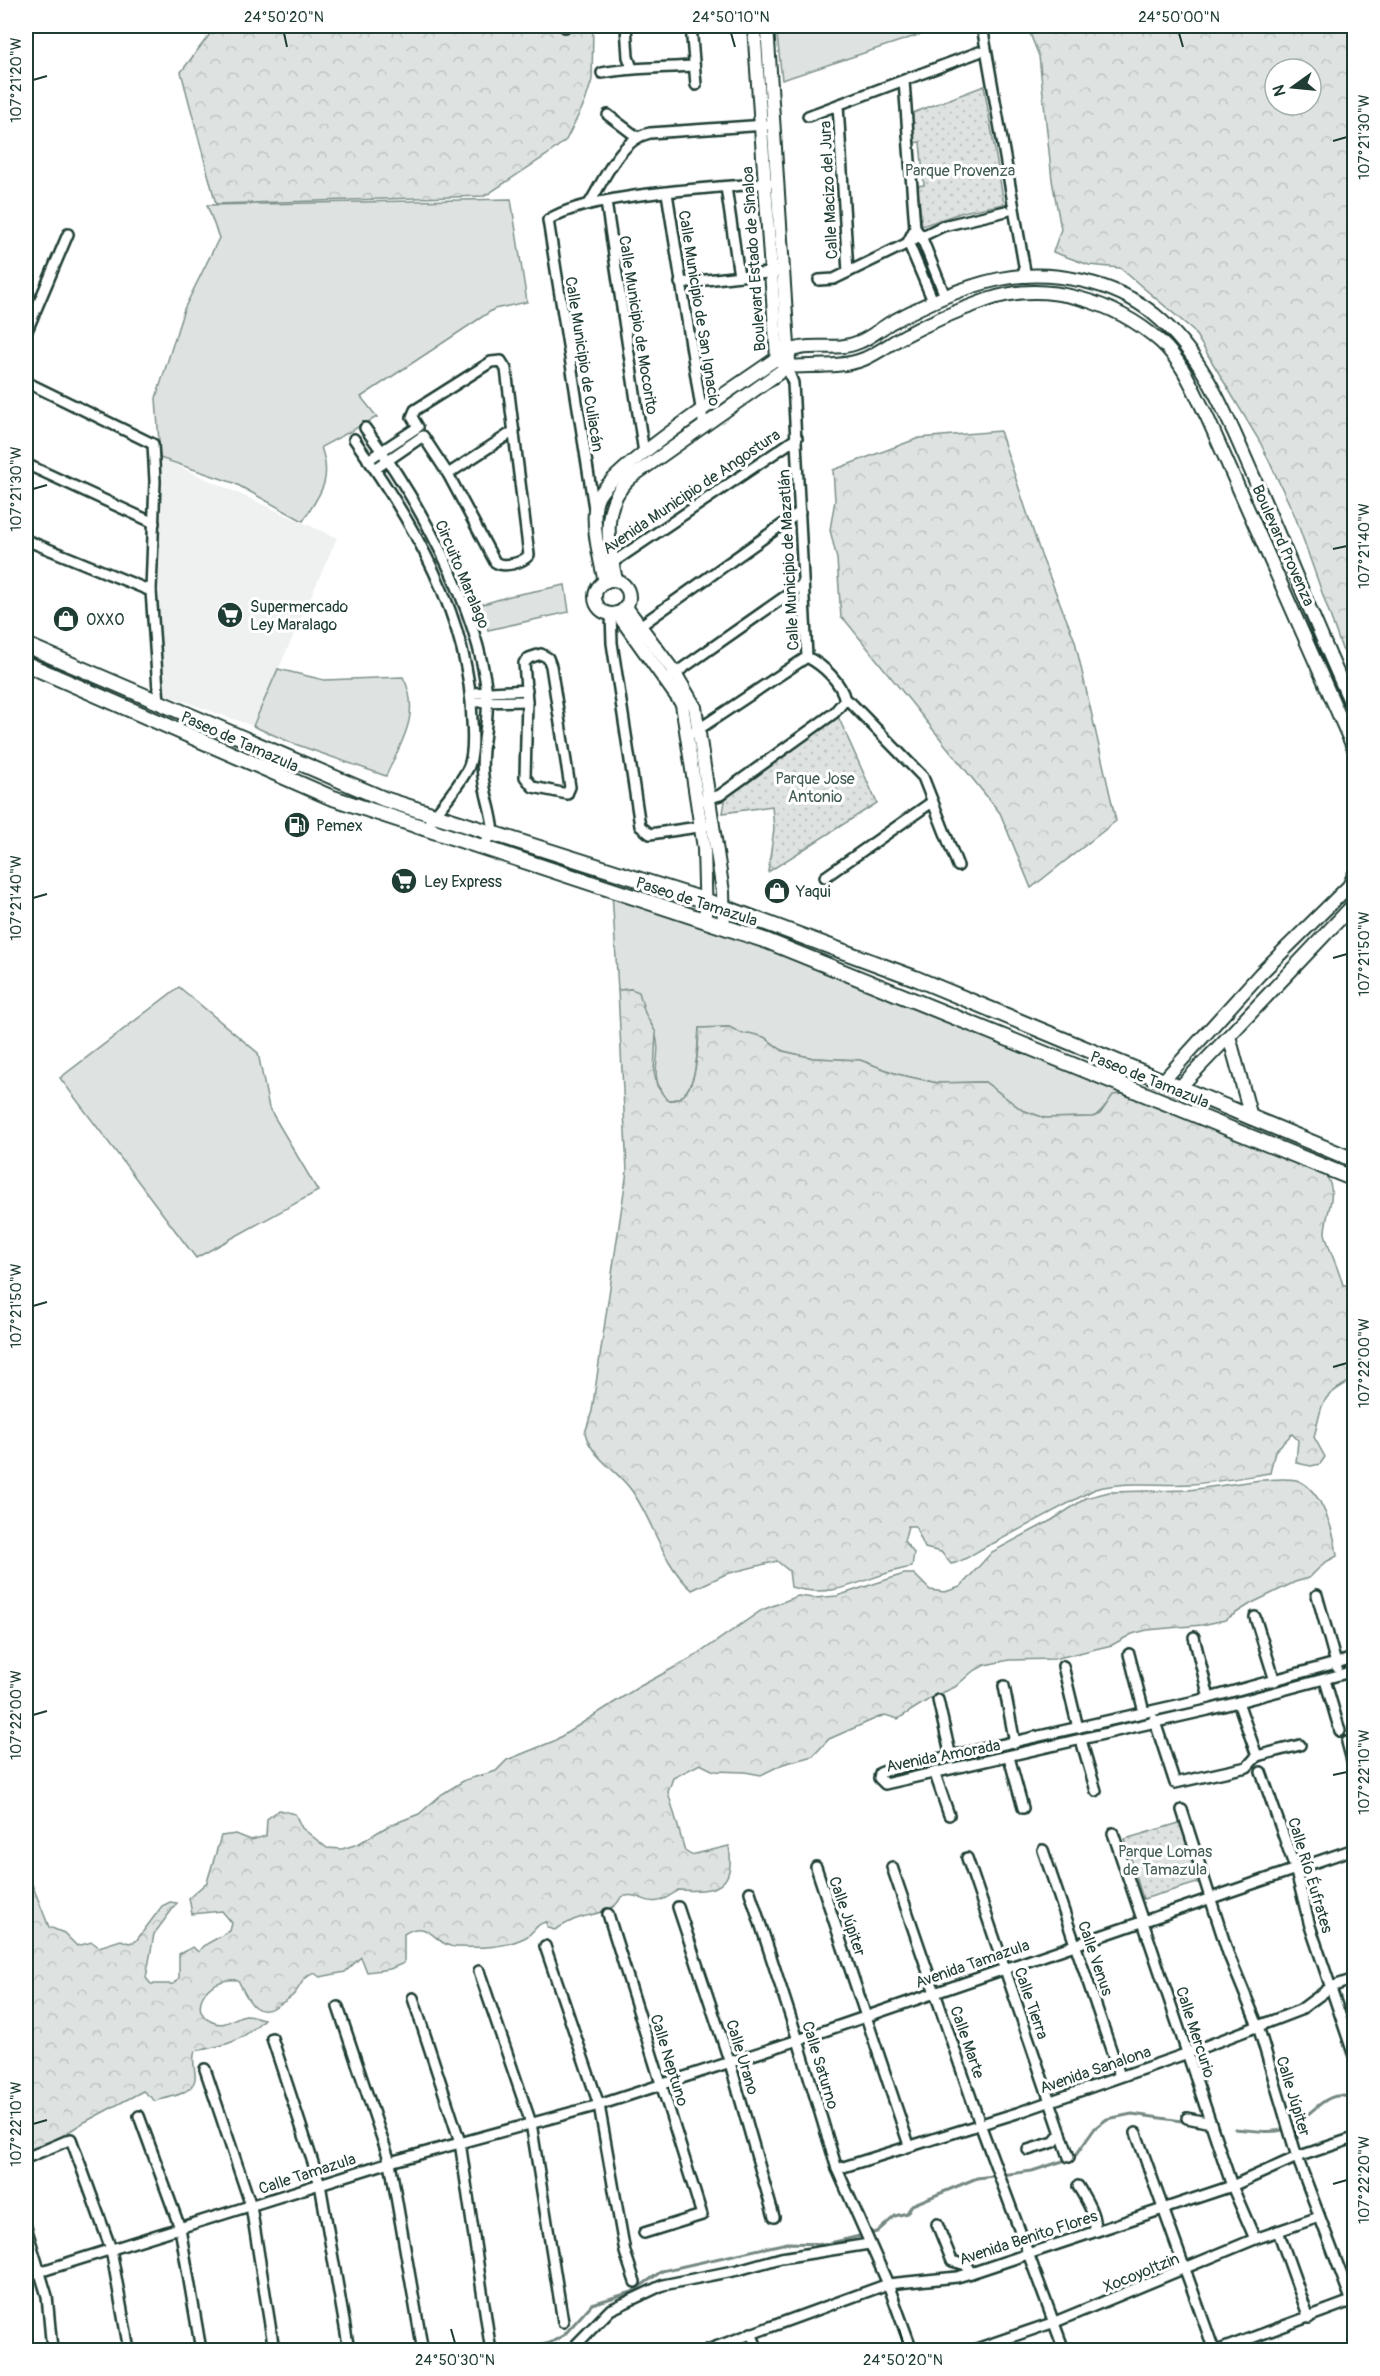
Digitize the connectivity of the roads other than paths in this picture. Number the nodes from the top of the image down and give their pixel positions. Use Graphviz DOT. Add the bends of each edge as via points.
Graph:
graph roads {
  1 [pos="626,26"];
  2 [pos="691,26"];
  3 [pos="754,26"];
  4 [pos="767,26"];
  5 [pos="982,26"];
  6 [pos="979,52"];
  7 [pos="694,66"];
  8 [pos="632,68"];
  9 [pos="602,73"];
  10 [pos="904,81"];
  11 [pos="696,85"];
  12 [pos="838,105"];
  13 [pos="608,115"];
  14 [pos="808,116"];
  15 [pos="774,124"];
  16 [pos="760,125"];
  17 [pos="636,137"];
  18 [pos="778,182"];
  19 [pos="765,184"];
  20 [pos="726,187"];
  21 [pos="667,193"];
  22 [pos="606,202"];
  23 [pos="589,204"];
  24 [pos="1006,211"];
  25 [pos="918,232"];
  26 [pos="69,234"];
  27 [pos="908,242"];
  28 [pos="779,271"];
  29 [pos="848,272"];
  30 [pos="739,276"];
  31 [pos="1026,277"];
  32 [pos="819,280"];
  33 [pos="680,283"];
  34 [pos="1028,292"];
  35 [pos="945,296"];
  36 [pos="933,301"];
  37 [pos="887,325"];
  38 [pos="26,333"];
  39 [pos="896,340"];
  40 [pos="790,348"];
  41 [pos="777,358"];
  42 [pos="787,367"];
  43 [pos="26,382"];
  44 [pos="1223,411"];
  45 [pos="700,413"];
  46 [pos="1208,419"];
  47 [pos="704,427"];
  48 [pos="365,428"];
  49 [pos="514,431"];
  50 [pos="797,438"];
  51 [pos="354,439"];
  52 [pos="382,450"];
  53 [pos="644,453"];
  54 [pos="368,459"];
  55 [pos="388,460"];
  56 [pos="26,464"];
  57 [pos="375,469"];
  58 [pos="448,474"];
  59 [pos="800,512"];
  60 [pos="595,513"];
  61 [pos="154,523"];
  62 [pos="26,540"];
  63 [pos="609,574"];
  64 [pos="803,584"];
  65 [pos="151,591"];
  66 [pos="464,607"];
  67 [pos="618,611"];
  68 [pos="451,613"];
  69 [pos="640,626"];
  70 [pos="475,636"];
  71 [pos="460,641"];
  72 [pos="26,645"];
  73 [pos="807,657"];
  74 [pos="26,664"];
  75 [pos="670,676"];
  76 [pos="1339,677"];
  77 [pos="114,683"];
  78 [pos="1327,685"];
  79 [pos="527,690"];
  80 [pos="487,697"];
  81 [pos="472,698"];
  82 [pos="108,699"];
  83 [pos="845,700"];
  84 [pos="527,701"];
  85 [pos="159,704"];
  86 [pos="1354,710"];
  87 [pos="694,733"];
  88 [pos="473,739"];
  89 [pos="485,740"];
  90 [pos="1354,749"];
  91 [pos="464,773"];
  92 [pos="483,777"];
  93 [pos="289,781"];
  94 [pos="344,783"];
  95 [pos="710,800"];
  96 [pos="697,802"];
  97 [pos="932,802"];
  98 [pos="434,814"];
  99 [pos="713,825"];
  100 [pos="700,827"];
  101 [pos="424,830"];
  102 [pos="494,834"];
  103 [pos="479,847"];
  104 [pos="958,866"];
  105 [pos="1354,875"];
  106 [pos="825,877"];
  107 [pos="707,901"];
  108 [pos="1354,904"];
  109 [pos="723,907"];
  110 [pos="706,921"];
  111 [pos="724,926"];
  112 [pos="1305,929"];
  113 [pos="1317,943"];
  114 [pos="1229,1036"];
  115 [pos="1163,1082"];
  116 [pos="1179,1088"];
  117 [pos="1251,1118"];
  118 [pos="1354,1160"];
  119 [pos="1354,1179"];
  120 [pos="1317,1595"];
  121 [pos="1255,1617"];
  122 [pos="1194,1637"];
  123 [pos="1129,1654"];
  124 [pos="1354,1658"];
  125 [pos="1336,1663"];
  126 [pos="1064,1666"];
  127 [pos="1354,1671"];
  128 [pos="1339,1676"];
  129 [pos="1325,1680"];
  130 [pos="1275,1681"];
  131 [pos="1004,1686"];
  132 [pos="1209,1698"];
  133 [pos="938,1700"];
  134 [pos="1239,1702"];
  135 [pos="1148,1712"];
  136 [pos="1155,1722"];
  137 [pos="1078,1728"];
  138 [pos="1340,1731"];
  139 [pos="1081,1740"];
  140 [pos="1347,1742"];
  141 [pos="1015,1743"];
  142 [pos="1300,1745"];
  143 [pos="967,1753"];
  144 [pos="1257,1756"];
  145 [pos="951,1757"];
  146 [pos="1009,1757"];
  147 [pos="969,1766"];
  148 [pos="1354,1768"];
  149 [pos="1261,1772"];
  150 [pos="935,1774"];
  151 [pos="1096,1791"];
  152 [pos="1023,1808"];
  153 [pos="1182,1810"];
  154 [pos="949,1815"];
  155 [pos="1113,1833"];
  156 [pos="1354,1849"];
  157 [pos="1043,1850"];
  158 [pos="967,1858"];
  159 [pos="816,1867"];
  160 [pos="892,1867"];
  161 [pos="1295,1868"];
  162 [pos="750,1892"];
  163 [pos="1211,1897"];
  164 [pos="678,1907"];
  165 [pos="608,1914"];
  166 [pos="1143,1920"];
  167 [pos="1075,1944"];
  168 [pos="545,1946"];
  169 [pos="1005,1968"];
  170 [pos="479,1971"];
  171 [pos="1354,1979"];
  172 [pos="1331,1987"];
  173 [pos="934,1992"];
  174 [pos="412,1998"];
  175 [pos="338,2007"];
  176 [pos="867,2016"];
  177 [pos="1258,2026"];
  178 [pos="272,2038"];
  179 [pos="798,2040"];
  180 [pos="1188,2053"];
  181 [pos="1354,2056"];
  182 [pos="730,2062"];
  183 [pos="205,2069"];
  184 [pos="1120,2076"];
  185 [pos="663,2083"];
  186 [pos="1050,2100"];
  187 [pos="599,2105"];
  188 [pos="139,2116"];
  189 [pos="1187,2118"];
  190 [pos="531,2123"];
  191 [pos="1211,2123"];
  192 [pos="980,2124"];
  193 [pos="1061,2133"];
  194 [pos="1136,2133"];
  195 [pos="1354,2138"];
  196 [pos="459,2142"];
  197 [pos="909,2145"];
  198 [pos="1028,2150"];
  199 [pos="1069,2157"];
  200 [pos="1297,2157"];
  201 [pos="26,2158"];
  202 [pos="390,2162"];
  203 [pos="837,2169"];
  204 [pos="320,2184"];
  205 [pos="1078,2186"];
  206 [pos="1232,2186"];
  207 [pos="251,2206"];
  208 [pos="1164,2208"];
  209 [pos="774,2217"];
  210 [pos="1318,2217"];
  211 [pos="937,2224"];
  212 [pos="26,2227"];
  213 [pos="180,2228"];
  214 [pos="1095,2231"];
  215 [pos="1278,2231"];
  216 [pos="644,2233"];
  217 [pos="1255,2239"];
  218 [pos="869,2244"];
  219 [pos="111,2249"];
  220 [pos="1029,2253"];
  221 [pos="1186,2270"];
  222 [pos="40,2272"];
  223 [pos="971,2273"];
  224 [pos="26,2276"];
  225 [pos="635,2282"];
  226 [pos="888,2284"];
  227 [pos="1353,2301"];
  228 [pos="1309,2318"];
  229 [pos="563,2322"];
  230 [pos="1055,2322"];
  231 [pos="751,2333"];
  232 [pos="490,2345"];
  233 [pos="423,2346"];
  234 [pos="52,2350"];
  235 [pos="129,2350"];
  236 [pos="201,2350"];
  237 [pos="274,2350"];
  238 [pos="348,2350"];
  239 [pos="571,2350"];
  240 [pos="707,2350"];
  241 [pos="758,2350"];
  242 [pos="912,2350"];
  243 [pos="973,2350"];
  244 [pos="1064,2350"];
  245 [pos="1217,2350"];
  1 -- 8 [label="street"];
  2 -- 7 [label="street"];
  3 -- 16 [label="street, Boulevard Estado de Sinaloa"];
  4 -- 15 [label="street, Boulevard Estado de Sinaloa"];
  5 -- 31 [label="street"];
  6 -- 10 [label="street"];
  7 -- 8 [label="street"];
  7 -- 11 [label="street"];
  8 -- 9 [label="street"];
  10 -- 12 [label="street"];
  10 -- 25 [label="street"];
  12 -- 14 [label="street"];
  12 -- 29 [label="street, Calle Macizo del Jura"];
  13 -- 17 [label="street"];
  15 -- 16 [label="street"];
  15 -- 18 [label="street, Boulevard Estado de Sinaloa"];
  16 -- 17 [label="street"];
  16 -- 19 [label="street, Boulevard Estado de Sinaloa"];
  17 -- 23 [label="street"];
  18 -- 19 [label="street"];
  18 -- 28 [label="street, Boulevard Estado de Sinaloa"];
  19 -- 20 [label="street"];
  19 -- 28 [label="street, Boulevard Estado de Sinaloa"];
  20 -- 21 [label="street"];
  20 -- 30 [label="street"];
  21 -- 22 [label="street"];
  21 -- 33 [label="street, Calle Municipio de San Ignacio"];
  22 -- 23 [label="street"];
  22 -- 53 [label="street, Calle Municipio de Mocorito"];
  23 -- 60 [label="street, Calle Municipio de Culiacán" via="548,220"];
  24 -- 25 [label="street"];
  25 -- 27 [label="street"];
  25 -- 35 [label="street"];
  26 -- 38 [label="street"];
  27 -- 29 [label="street"];
  27 -- 36 [label="street"];
  28 -- 30 [label="street"];
  28 -- 40 [label="street, Boulevard Estado de Sinaloa"];
  28 -- 41 [label="street, Boulevard Estado de Sinaloa"];
  29 -- 32 [label="street" via="834,279"];
  30 -- 33 [label="street"];
  31 -- 34 [label="street"];
  31 -- 35 [label="street, Boulevard Provenza" via="975,285"];
  31 -- 44 [label="street, Boulevard Provenza" via="1079,280 1131,300 1154,314 1197,361"];
  33 -- 45 [label="street, Calle Municipio de San Ignacio"];
  34 -- 39 [label="street, Boulevard Provenza" via="990,298"];
  34 -- 46 [label="street, Boulevard Provenza" via="1068,295 1099,304 1140,326 1162,343 1185,373"];
  35 -- 36 [label="street, Boulevard Provenza"];
  36 -- 37 [label="street, Boulevard Provenza"];
  37 -- 39 [label="street"];
  37 -- 40 [label="street, Boulevard Provenza" via="859,342"];
  39 -- 42 [label="street, Boulevard Provenza" via="864,359"];
  40 -- 41 [label="street"];
  40 -- 42 [label="street, Boulevard Estado de Sinaloa"];
  41 -- 42 [label="street"];
  41 -- 45 [label="street, Boulevard Estado de Sinaloa"];
  42 -- 47 [label="street, Boulevard Estado de Sinaloa"];
  42 -- 50 [label="street, Calle Municipio de Mazatlán" via="793,383"];
  43 -- 61 [label="street" via="153,444"];
  44 -- 46 [label="street"];
  44 -- 76 [label="street, Boulevard Provenza"];
  45 -- 47 [label="street, Calle Municipio de San Ignacio"];
  45 -- 53 [label="street, Boulevard Estado de Sinaloa"];
  46 -- 78 [label="street, Boulevard Provenza"];
  47 -- 63 [label="street, Boulevard Estado de Sinaloa" via="617,491 609,508"];
  48 -- 52 [label="street, Circuito Maralago"];
  49 -- 52 [label="street" via="506,369 496,360 415,410 412,417 418,427"];
  49 -- 58 [label="street"];
  49 -- 58 [label="street" via="530,546 526,559 502,565 495,562"];
  50 -- 59 [label="street, Calle Municipio de Mazatlán"];
  50 -- 63 [label="street, Avenida Municipio de Angostura"];
  51 -- 54 [label="street, Circuito Maralago"];
  52 -- 54 [label="street"];
  52 -- 55 [label="street, Circuito Maralago"];
  53 -- 60 [label="street, Boulevard Estado de Sinaloa" via="606,485"];
  54 -- 57 [label="street, Circuito Maralago"];
  55 -- 57 [label="street"];
  55 -- 58 [label="street" via="423,436"];
  55 -- 66 [label="street, Circuito Maralago" via="416,504"];
  56 -- 61 [label="street"];
  57 -- 68 [label="street, Circuito Maralago" via="417,538"];
  59 -- 64 [label="street, Calle Municipio de Mazatlán"];
  59 -- 69 [label="street"];
  60 -- 63 [label="street, Boulevard Estado de Sinaloa"];
  61 -- 65 [label="street"];
  62 -- 65 [label="street"];
  63 -- 67 [label="street, Boulevard Estado de Sinaloa" via="628,590"];
  63 -- 67 [label="street, Boulevard Estado de Sinaloa" via="597,590 596,600 601,609"];
  64 -- 73 [label="street, Calle Municipio de Mazatlán"];
  64 -- 75 [label="street"];
  65 -- 85 [label="street"];
  66 -- 68 [label="street" via="459,615"];
  66 -- 70 [label="street, Circuito Maralago"];
  67 -- 69 [label="street, Boulevard Estado de Sinaloa"];
  67 -- 75 [label="street, Boulevard Estado de Sinaloa"];
  67 -- 100 [label="street" via="612,643 640,826 650,834"];
  68 -- 71 [label="street, Circuito Maralago"];
  69 -- 75 [label="street, Boulevard Estado de Sinaloa"];
  70 -- 71 [label="street"];
  70 -- 80 [label="street, Circuito Maralago"];
  71 -- 81 [label="street, Circuito Maralago"];
  72 -- 77 [label="main road, Paseo de Tamazula"];
  73 -- 83 [label="street, Calle Municipio de Mazatlán" via="839,685"];
  73 -- 87 [label="street"];
  74 -- 82 [label="main road, Paseo de Tamazula"];
  75 -- 87 [label="street, Boulevard Estado de Sinaloa" via="695,707"];
  76 -- 78 [label="street"];
  76 -- 86 [label="street, Boulevard Provenza"];
  77 -- 82 [label="main road"];
  77 -- 85 [label="main road, Paseo de Tamazula"];
  78 -- 90 [label="street, Boulevard Provenza"];
  79 -- 80 [label="street"];
  79 -- 84 [label="street"];
  79 -- 84 [label="street" via="524,663 543,654 551,666 570,787 567,794 533,787 525,777"];
  80 -- 81 [label="street"];
  80 -- 84 [label="street"];
  80 -- 89 [label="street, Circuito Maralago"];
  81 -- 88 [label="street, Circuito Maralago"];
  82 -- 93 [label="main road, Paseo de Tamazula"];
  83 -- 95 [label="street" via="780,752"];
  83 -- 97 [label="street, Calle Municipio de Mazatlán" via="920,774"];
  85 -- 94 [label="main road, Paseo de Tamazula"];
  87 -- 95 [label="street, Boulevard Estado de Sinaloa"];
  87 -- 96 [label="street, Boulevard Estado de Sinaloa"];
  88 -- 89 [label="street"];
  88 -- 91 [label="street, Circuito Maralago"];
  89 -- 92 [label="street, Circuito Maralago"];
  91 -- 92 [label="street"];
  91 -- 98 [label="street, Circuito Maralago"];
  92 -- 102 [label="street, Circuito Maralago"];
  93 -- 94 [label="main road" via="303,777"];
  93 -- 101 [label="main road, Paseo de Tamazula"];
  94 -- 98 [label="main road, Paseo de Tamazula"];
  95 -- 96 [label="street"];
  95 -- 99 [label="street, Boulevard Estado de Sinaloa"];
  96 -- 100 [label="street, Boulevard Estado de Sinaloa"];
  97 -- 104 [label="street, Calle Municipio de Mazatlán"];
  97 -- 106 [label="street"];
  98 -- 101 [label="street, Circuito Maralago"];
  98 -- 102 [label="main road, Paseo de Tamazula"];
  99 -- 100 [label="street"];
  99 -- 109 [label="street, Boulevard Estado de Sinaloa"];
  100 -- 107 [label="street, Boulevard Estado de Sinaloa"];
  101 -- 103 [label="main road, Paseo de Tamazula"];
  102 -- 103 [label="street"];
  102 -- 107 [label="main road, Paseo de Tamazula"];
  103 -- 110 [label="main road, Paseo de Tamazula"];
  105 -- 112 [label="street" via="1349,886"];
  107 -- 109 [label="main road, Paseo de Tamazula"];
  107 -- 110 [label="street, Boulevard Estado de Sinaloa"];
  108 -- 113 [label="street"];
  109 -- 111 [label="street, Boulevard Estado de Sinaloa"];
  109 -- 115 [label="main road, Paseo de Tamazula" via="915,978"];
  110 -- 111 [label="main road, Paseo de Tamazula"];
  111 -- 119 [label="main road, Paseo de Tamazula"];
  112 -- 113 [label="street"];
  112 -- 115 [label="street"];
  113 -- 114 [label="street"];
  114 -- 116 [label="street"];
  114 -- 117 [label="street"];
  115 -- 116 [label="main road, Paseo de Tamazula"];
  116 -- 117 [label="main road, Paseo de Tamazula"];
  117 -- 118 [label="main road, Paseo de Tamazula"];
  120 -- 125 [label="street"];
  121 -- 130 [label="street"];
  122 -- 132 [label="street"];
  123 -- 135 [label="street"];
  124 -- 125 [label="street, Avenida Amorada"];
  125 -- 128 [label="street"];
  125 -- 130 [label="street, Avenida Amorada"];
  126 -- 137 [label="street"];
  127 -- 128 [label="street, Avenida Amorada"];
  128 -- 129 [label="street, Avenida Amorada"];
  129 -- 134 [label="street, Avenida Amorada"];
  129 -- 138 [label="street"];
  130 -- 132 [label="street, Avenida Amorada"];
  131 -- 141 [label="street"];
  132 -- 135 [label="street, Avenida Amorada"];
  133 -- 145 [label="street"];
  134 -- 136 [label="street, Avenida Amorada"];
  134 -- 144 [label="street"];
  135 -- 136 [label="street"];
  135 -- 137 [label="street, Avenida Amorada"];
  136 -- 139 [label="street, Avenida Amorada"];
  136 -- 144 [label="street" via="1175,1783 1247,1767"];
  137 -- 141 [label="street, Avenida Amorada"];
  139 -- 146 [label="street, Avenida Amorada"];
  139 -- 151 [label="street"];
  140 -- 148 [label="street"];
  141 -- 143 [label="street, Avenida Amorada"];
  142 -- 144 [label="street"];
  143 -- 145 [label="street, Avenida Amorada"];
  143 -- 147 [label="street"];
  145 -- 150 [label="street, Avenida Amorada" via="888,1770 880,1773 879,1778 885,1784"];
  146 -- 147 [label="street, Avenida Amorada"];
  146 -- 152 [label="street"];
  147 -- 150 [label="street, Avenida Amorada"];
  149 -- 161 [label="street, Calle Río Éufrates"];
  150 -- 154 [label="street"];
  153 -- 163 [label="street, Calle Júpiter"];
  155 -- 166 [label="street, Calle Mercurio"];
  156 -- 161 [label="street, Avenida Tamazula"];
  157 -- 167 [label="street, Calle Venus"];
  158 -- 169 [label="street, Calle Tierra"];
  159 -- 176 [label="street, Calle Júpiter"];
  160 -- 173 [label="street, Calle Marte"];
  161 -- 163 [label="street, Avenida Tamazula"];
  161 -- 172 [label="street, Calle Río Éufrates"];
  162 -- 179 [label="street, Calle Saturno"];
  163 -- 166 [label="street, Avenida Tamazula"];
  163 -- 177 [label="street, Calle Júpiter" via="1228,1953"];
  164 -- 182 [label="street, Calle Urano"];
  165 -- 185 [label="street, Calle Neptuno"];
  166 -- 167 [label="street, Avenida Tamazula"];
  166 -- 180 [label="street, Calle Mercurio"];
  167 -- 169 [label="street, Avenida Tamazula"];
  167 -- 184 [label="street, Calle Venus"];
  168 -- 187 [label="street"];
  169 -- 173 [label="street, Avenida Tamazula"];
  169 -- 186 [label="street, Calle Tierra"];
  170 -- 190 [label="street"];
  171 -- 172 [label="street, Avenida Sanalona"];
  172 -- 177 [label="street, Avenida Sanalona" via="1300,2010"];
  172 -- 181 [label="street"];
  173 -- 176 [label="street, Avenida Tamazula"];
  173 -- 192 [label="street, Calle Marte"];
  174 -- 196 [label="street"];
  175 -- 202 [label="street"];
  176 -- 179 [label="street, Avenida Tamazula"];
  176 -- 197 [label="street, Calle Júpiter"];
  177 -- 180 [label="street, Avenida Sanalona"];
  177 -- 200 [label="street, Calle Júpiter"];
  178 -- 204 [label="street"];
  179 -- 182 [label="street, Avenida Tamazula"];
  179 -- 203 [label="street, Calle Saturno"];
  180 -- 184 [label="street, Avenida Sanalona"];
  180 -- 191 [label="street, Calle Mercurio"];
  182 -- 185 [label="street, Avenida Tamazula"];
  182 -- 209 [label="street, Calle Urano"];
  183 -- 207 [label="street"];
  184 -- 186 [label="street, Avenida Sanalona"];
  185 -- 187 [label="street, Avenida Tamazula"];
  185 -- 216 [label="street, Calle Neptuno" via="702,2215"];
  186 -- 192 [label="street, Avenida Sanalona"];
  186 -- 193 [label="street, Calle Tierra"];
  187 -- 190 [label="street, Calle Tamazula"];
  187 -- 225 [label="street" via="625,2252"];
  188 -- 213 [label="street"];
  189 -- 191 [label="street"];
  190 -- 196 [label="street, Calle Tamazula"];
  190 -- 229 [label="street"];
  191 -- 206 [label="street, Calle Mercurio"];
  192 -- 197 [label="street, Avenida Sanalona"];
  192 -- 220 [label="street, Calle Marte"];
  193 -- 198 [label="street" via="1054,2142"];
  193 -- 199 [label="street, Calle Tierra"];
  194 -- 208 [label="street"];
  195 -- 200 [label="street, Avenida Benito Flores"];
  196 -- 202 [label="street, Calle Tamazula"];
  196 -- 232 [label="street"];
  197 -- 203 [label="street, Avenida Sanalona"];
  200 -- 206 [label="street, Avenida Benito Flores"];
  200 -- 210 [label="street, Calle Júpiter"];
  201 -- 219 [label="street" via="71,2139"];
  202 -- 204 [label="street, Calle Tamazula"];
  202 -- 233 [label="street"];
  203 -- 218 [label="street, Calle Saturno"];
  204 -- 207 [label="street, Calle Tamazula"];
  204 -- 238 [label="street"];
  205 -- 214 [label="street" via="1090,2204"];
  206 -- 208 [label="street, Avenida Benito Flores"];
  206 -- 217 [label="street, Calle Mercurio"];
  207 -- 213 [label="street, Calle Tamazula"];
  207 -- 237 [label="street"];
  208 -- 214 [label="street, Avenida Benito Flores"];
  208 -- 221 [label="street"];
  210 -- 215 [label="street, Xocoyoltzin"];
  210 -- 227 [label="street, Calle Júpiter"];
  211 -- 223 [label="street" via="952,2260 966,2265"];
  212 -- 222 [label="street"];
  213 -- 219 [label="street, Calle Tamazula"];
  213 -- 236 [label="street"];
  214 -- 220 [label="street, Avenida Benito Flores"];
  215 -- 217 [label="street, Xocoyoltzin"];
  215 -- 228 [label="street"];
  217 -- 221 [label="street, Xocoyoltzin"];
  218 -- 226 [label="street, Calle Saturno"];
  218 -- 239 [label="street" via="781,2258 663,2285 610,2310"];
  219 -- 222 [label="street, Calle Tamazula"];
  219 -- 235 [label="street"];
  220 -- 223 [label="street, Avenida Benito Flores"];
  220 -- 230 [label="street, Calle Marte"];
  221 -- 230 [label="street, Xocoyoltzin"];
  221 -- 245 [label="street"];
  222 -- 224 [label="street, Calle Tamazula"];
  222 -- 234 [label="street" via="47,2296"];
  223 -- 226 [label="street, Avenida Benito Flores"];
  226 -- 231 [label="street, Avenida Benito Flores"];
  226 -- 242 [label="street, Calle Saturno"];
  227 -- 228 [label="street"];
  228 -- 245 [label="street"];
  230 -- 243 [label="street, Xocoyoltzin"];
  230 -- 244 [label="street, Calle Marte"];
  231 -- 240 [label="street, Avenida Benito Flores"];
  231 -- 241 [label="street"];
}
